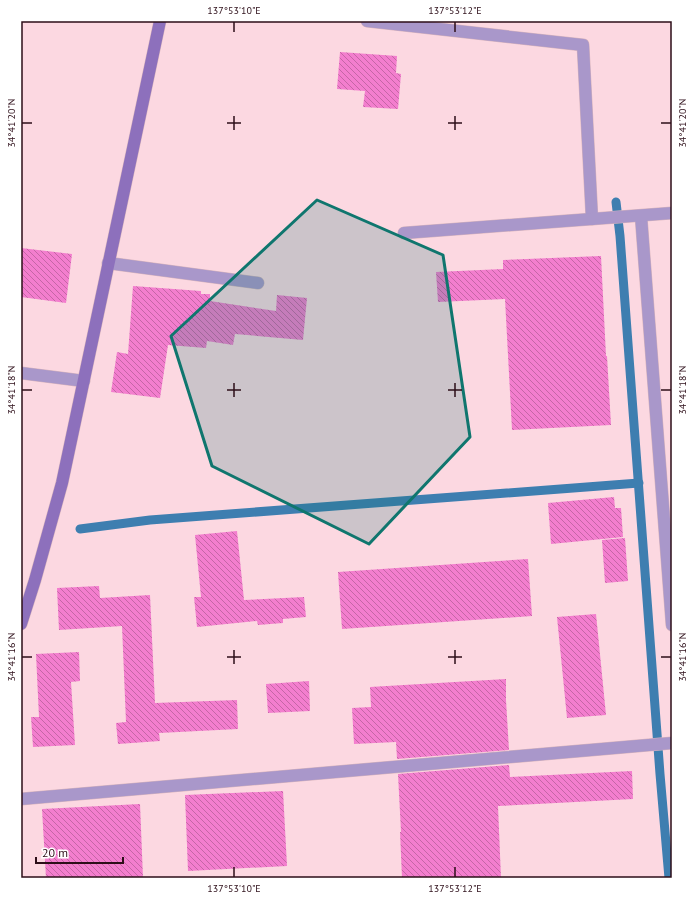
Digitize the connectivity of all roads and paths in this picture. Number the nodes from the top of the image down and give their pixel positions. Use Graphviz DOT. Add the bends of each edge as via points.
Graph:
graph roads {
  1 [pos="160,21"];
  2 [pos="367,21"];
  3 [pos="672,213"];
  4 [pos="640,216"];
  5 [pos="595,219"];
  6 [pos="404,233"];
  7 [pos="108,263"];
  8 [pos="258,283"];
  9 [pos="21,373"];
  10 [pos="84,381"];
  11 [pos="21,624"];
  12 [pos="672,625"];
  13 [pos="672,743"];
  14 [pos="21,799"];
  1 -- 7 [label="street"];
  2 -- 5 [label="street" via="582,45"];
  3 -- 4 [label="street"];
  4 -- 5 [label="street"];
  4 -- 12 [label="street"];
  5 -- 6 [label="street"];
  7 -- 8 [label="street"];
  7 -- 10 [label="street"];
  9 -- 10 [label="street"];
  10 -- 11 [label="street" via="62,483"];
  13 -- 14 [label="street"];
}
